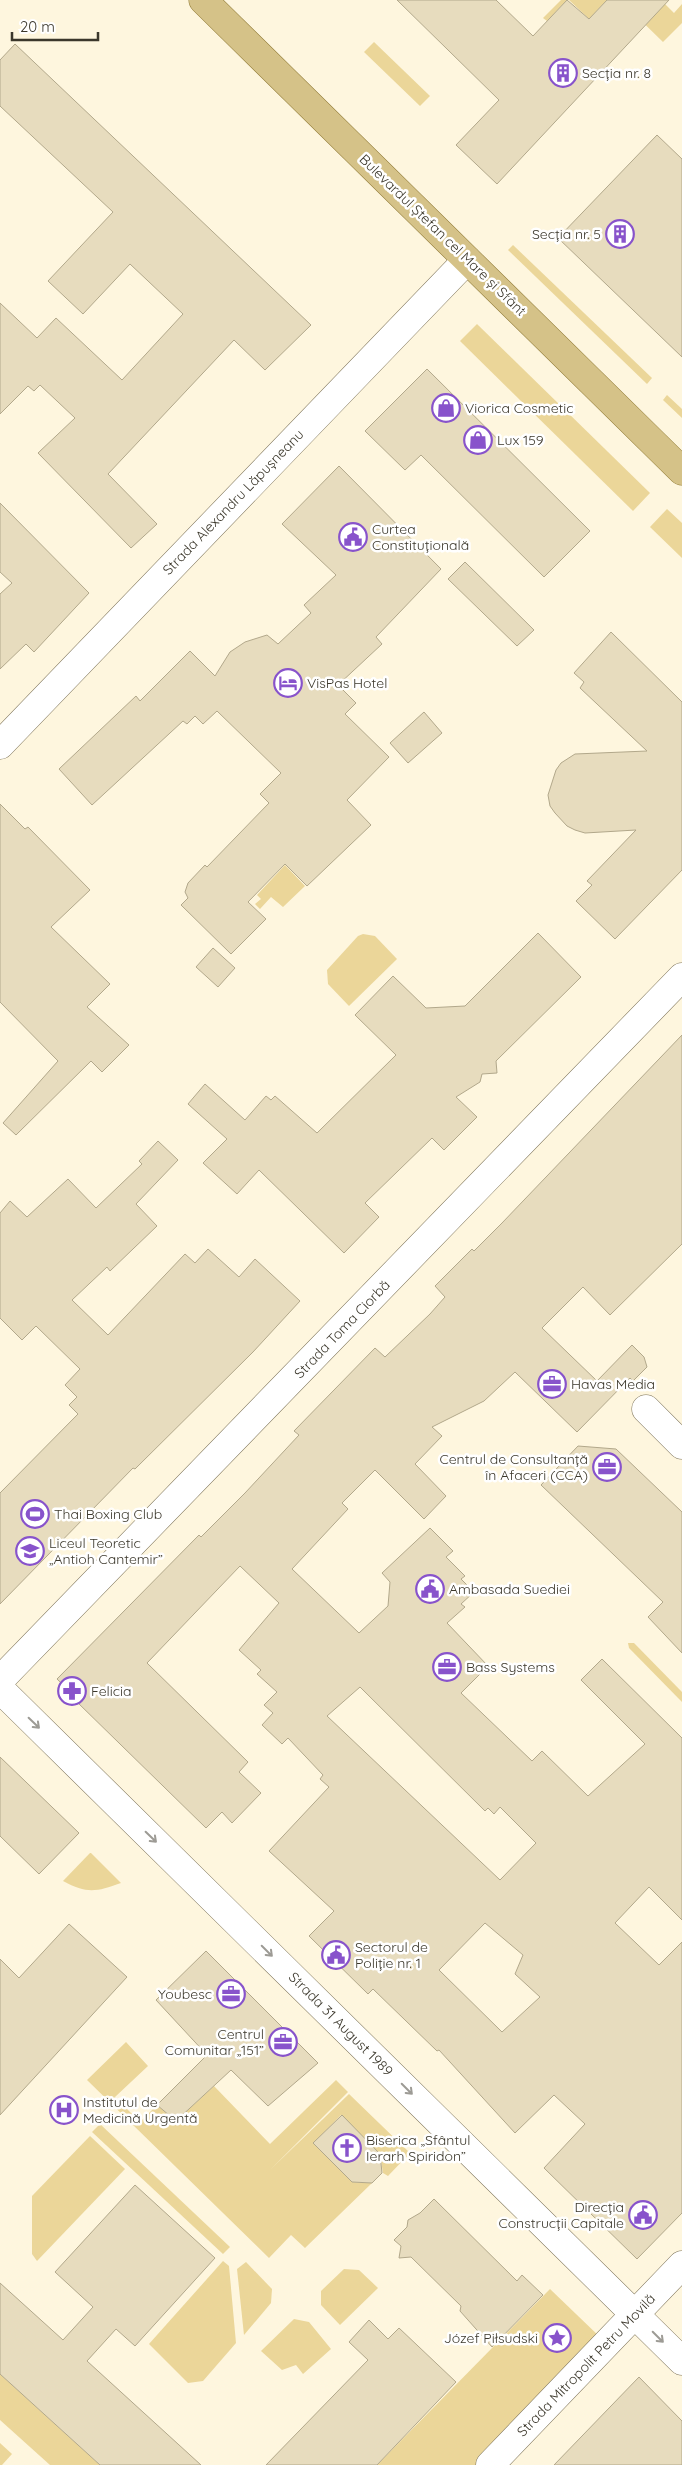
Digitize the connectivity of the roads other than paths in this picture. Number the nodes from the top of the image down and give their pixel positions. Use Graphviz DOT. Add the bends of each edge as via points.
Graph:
graph roads {
  1 [pos="203,0"];
  2 [pos="467,260"];
  3 [pos="682,471"];
  4 [pos="0,745"];
  5 [pos="682,977"];
  6 [pos="646,1410"];
  7 [pos="682,1445"];
  8 [pos="0,1680"];
  9 [pos="0,1689"];
  10 [pos="682,2265"];
  11 [pos="634,2314"];
  12 [pos="682,2360"];
  13 [pos="490,2465"];
  1 -- 2 [label="main road, Bulevardul Ștefan cel Mare și Sfânt"];
  2 -- 3 [label="main road, Bulevardul Ștefan cel Mare și Sfânt"];
  2 -- 4 [label="street, Strada Alexandru Lăpușneanu"];
  5 -- 8 [label="street, Strada Toma Ciorbă"];
  6 -- 7 [label="street"];
  9 -- 11 [label="street, Strada 31 August 1989, one-way"];
  10 -- 11 [label="street, Strada Mitropolit Petru Movilă"];
  11 -- 12 [label="street, Strada 31 August 1989, one-way"];
  11 -- 13 [label="street, Strada Mitropolit Petru Movilă"];
}
